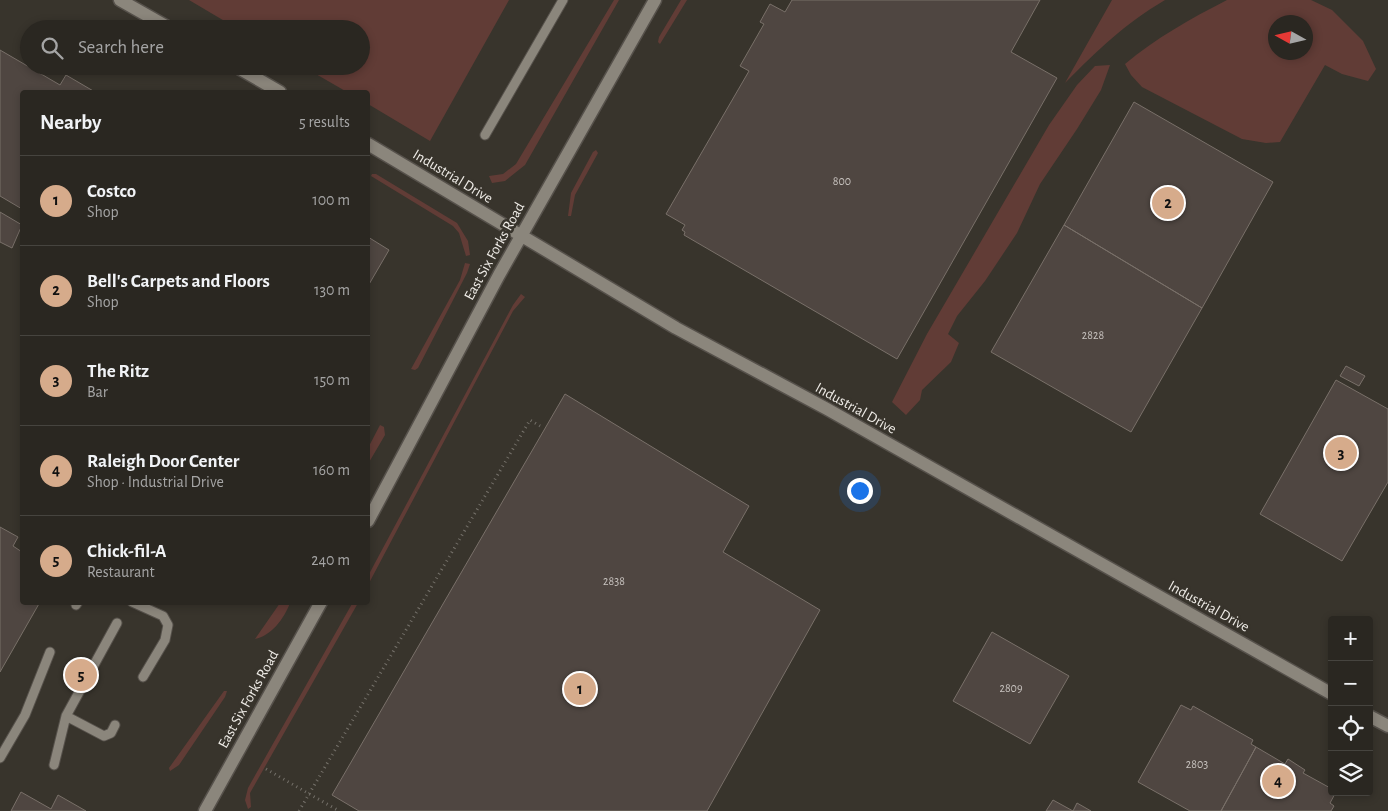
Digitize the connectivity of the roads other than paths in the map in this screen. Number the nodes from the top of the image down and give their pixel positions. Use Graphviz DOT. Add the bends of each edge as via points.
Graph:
graph roads {
  1 [pos="120,0"];
  2 [pos="563,0"];
  3 [pos="655,0"];
  4 [pos="155,20"];
  5 [pos="251,75"];
  6 [pos="277,90"];
  7 [pos="485,135"];
  8 [pos="370,145"];
  9 [pos="521,236"];
  10 [pos="370,517"];
  11 [pos="139,605"];
  12 [pos="319,605"];
  13 [pos="116,624"];
  14 [pos="50,652"];
  15 [pos="143,677"];
  16 [pos="1328,692"];
  17 [pos="66,716"];
  18 [pos="1373,718"];
  19 [pos="116,725"];
  20 [pos="1388,726"];
  21 [pos="0,758"];
  22 [pos="54,765"];
  23 [pos="205,811"];
  1 -- 4 [label="street"];
  2 -- 7 [label="lane"];
  3 -- 9 [label="street, East Six Forks Road"];
  5 -- 6 [label="street"];
  8 -- 9 [label="street, Industrial Drive"];
  9 -- 10 [label="street, East Six Forks Road"];
  9 -- 16 [label="street, Industrial Drive" via="676,328 827,409"];
  11 -- 15 [label="lane" via="163,616 168,625 165,640"];
  12 -- 23 [label="street, East Six Forks Road"];
  13 -- 17 [label="lane"];
  14 -- 21 [label="lane" via="25,715"];
  17 -- 19 [label="lane" via="104,736 111,733"];
  17 -- 22 [label="lane"];
  18 -- 20 [label="street"];
}
